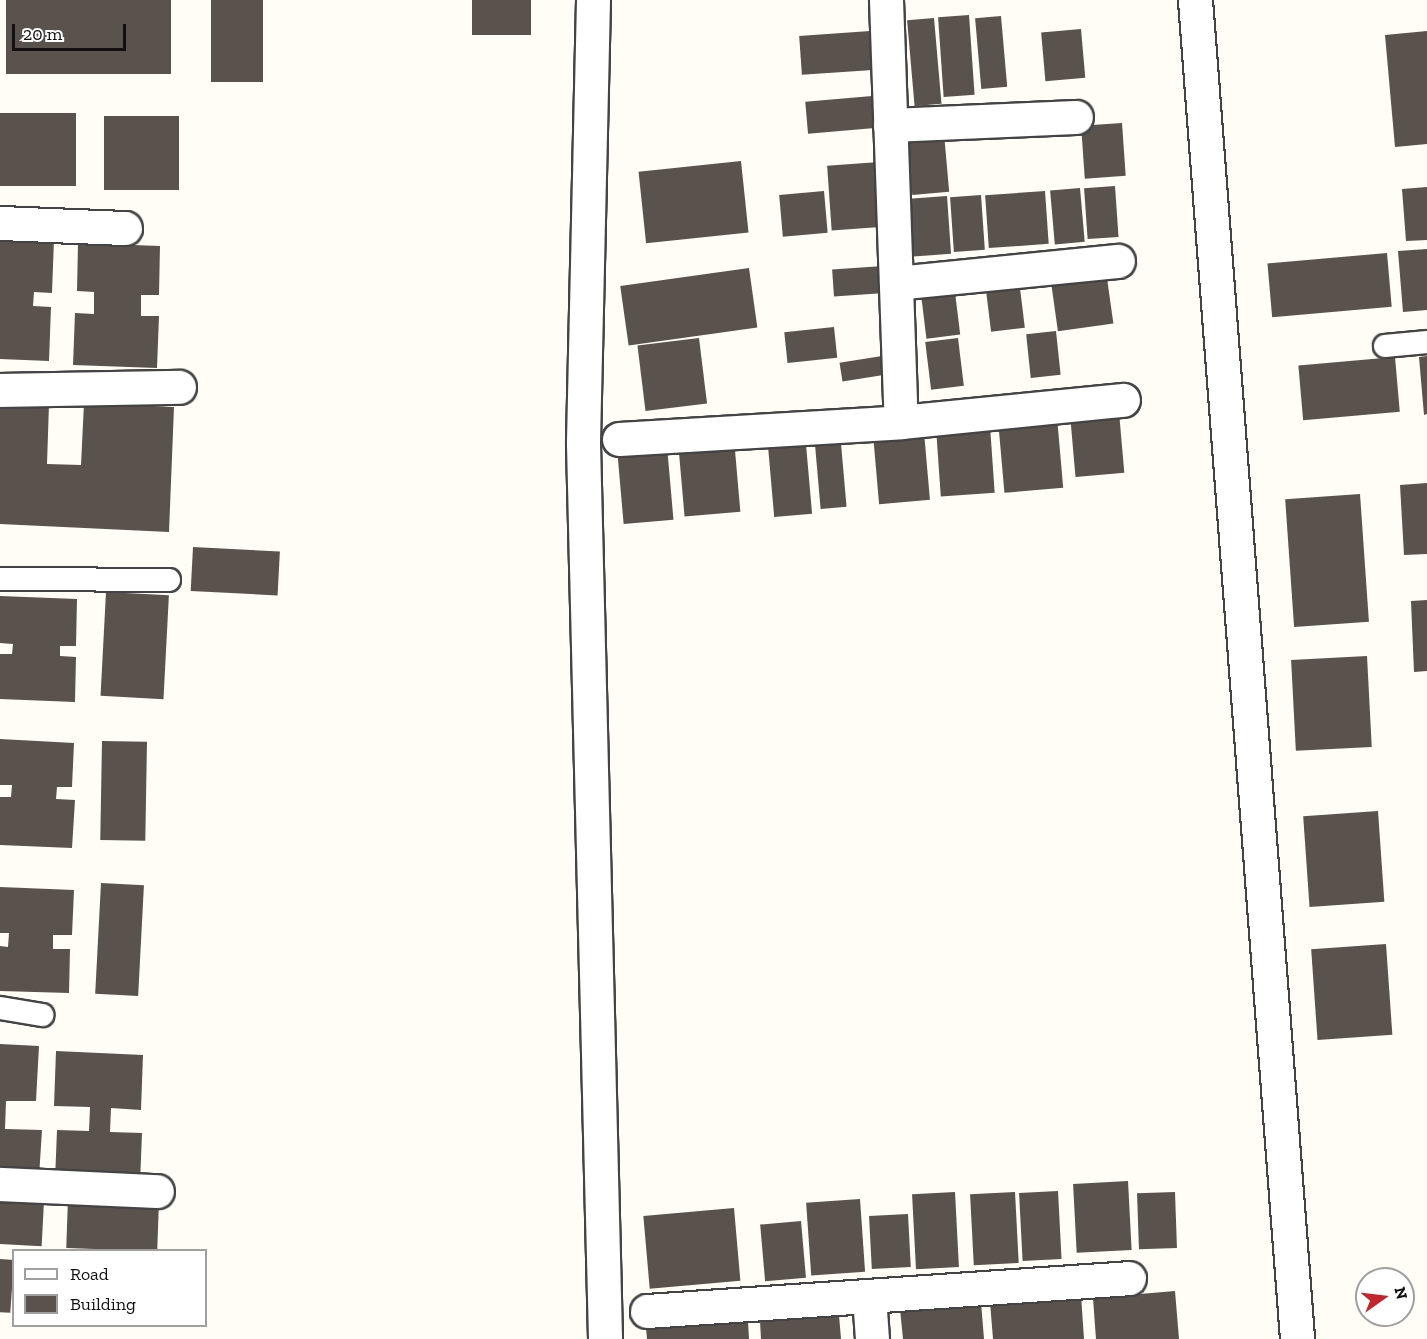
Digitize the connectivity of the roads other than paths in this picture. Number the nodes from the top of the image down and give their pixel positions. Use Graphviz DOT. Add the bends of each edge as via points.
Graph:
graph roads {
  1 [pos="593,0"];
  2 [pos="886,0"];
  3 [pos="1195,0"];
  4 [pos="1076,117"];
  5 [pos="890,125"];
  6 [pos="0,223"];
  7 [pos="125,228"];
  8 [pos="1118,261"];
  9 [pos="896,283"];
  10 [pos="1427,342"];
  11 [pos="1385,346"];
  12 [pos="179,387"];
  13 [pos="0,390"];
  14 [pos="1123,400"];
  15 [pos="901,422"];
  16 [pos="619,439"];
  17 [pos="0,579"];
  18 [pos="169,580"];
  19 [pos="0,1008"];
  20 [pos="42,1015"];
  21 [pos="0,1184"];
  22 [pos="157,1191"];
  23 [pos="1129,1278"];
  24 [pos="869,1296"];
  25 [pos="647,1311"];
  26 [pos="605,1339"];
  27 [pos="872,1339"];
  28 [pos="1297,1339"];
  1 -- 26 [label="street" via="583,444"];
  2 -- 5 [label="street"];
  3 -- 28 [label="street"];
  4 -- 5 [label="street"];
  5 -- 9 [label="street"];
  6 -- 7 [label="street"];
  8 -- 9 [label="street"];
  9 -- 15 [label="street"];
  10 -- 11 [label="lane"];
  12 -- 13 [label="street"];
  14 -- 15 [label="street"];
  15 -- 16 [label="street"];
  17 -- 18 [label="lane"];
  19 -- 20 [label="lane"];
  21 -- 22 [label="street"];
  23 -- 24 [label="street"];
  24 -- 25 [label="street"];
  24 -- 27 [label="street"];
}
